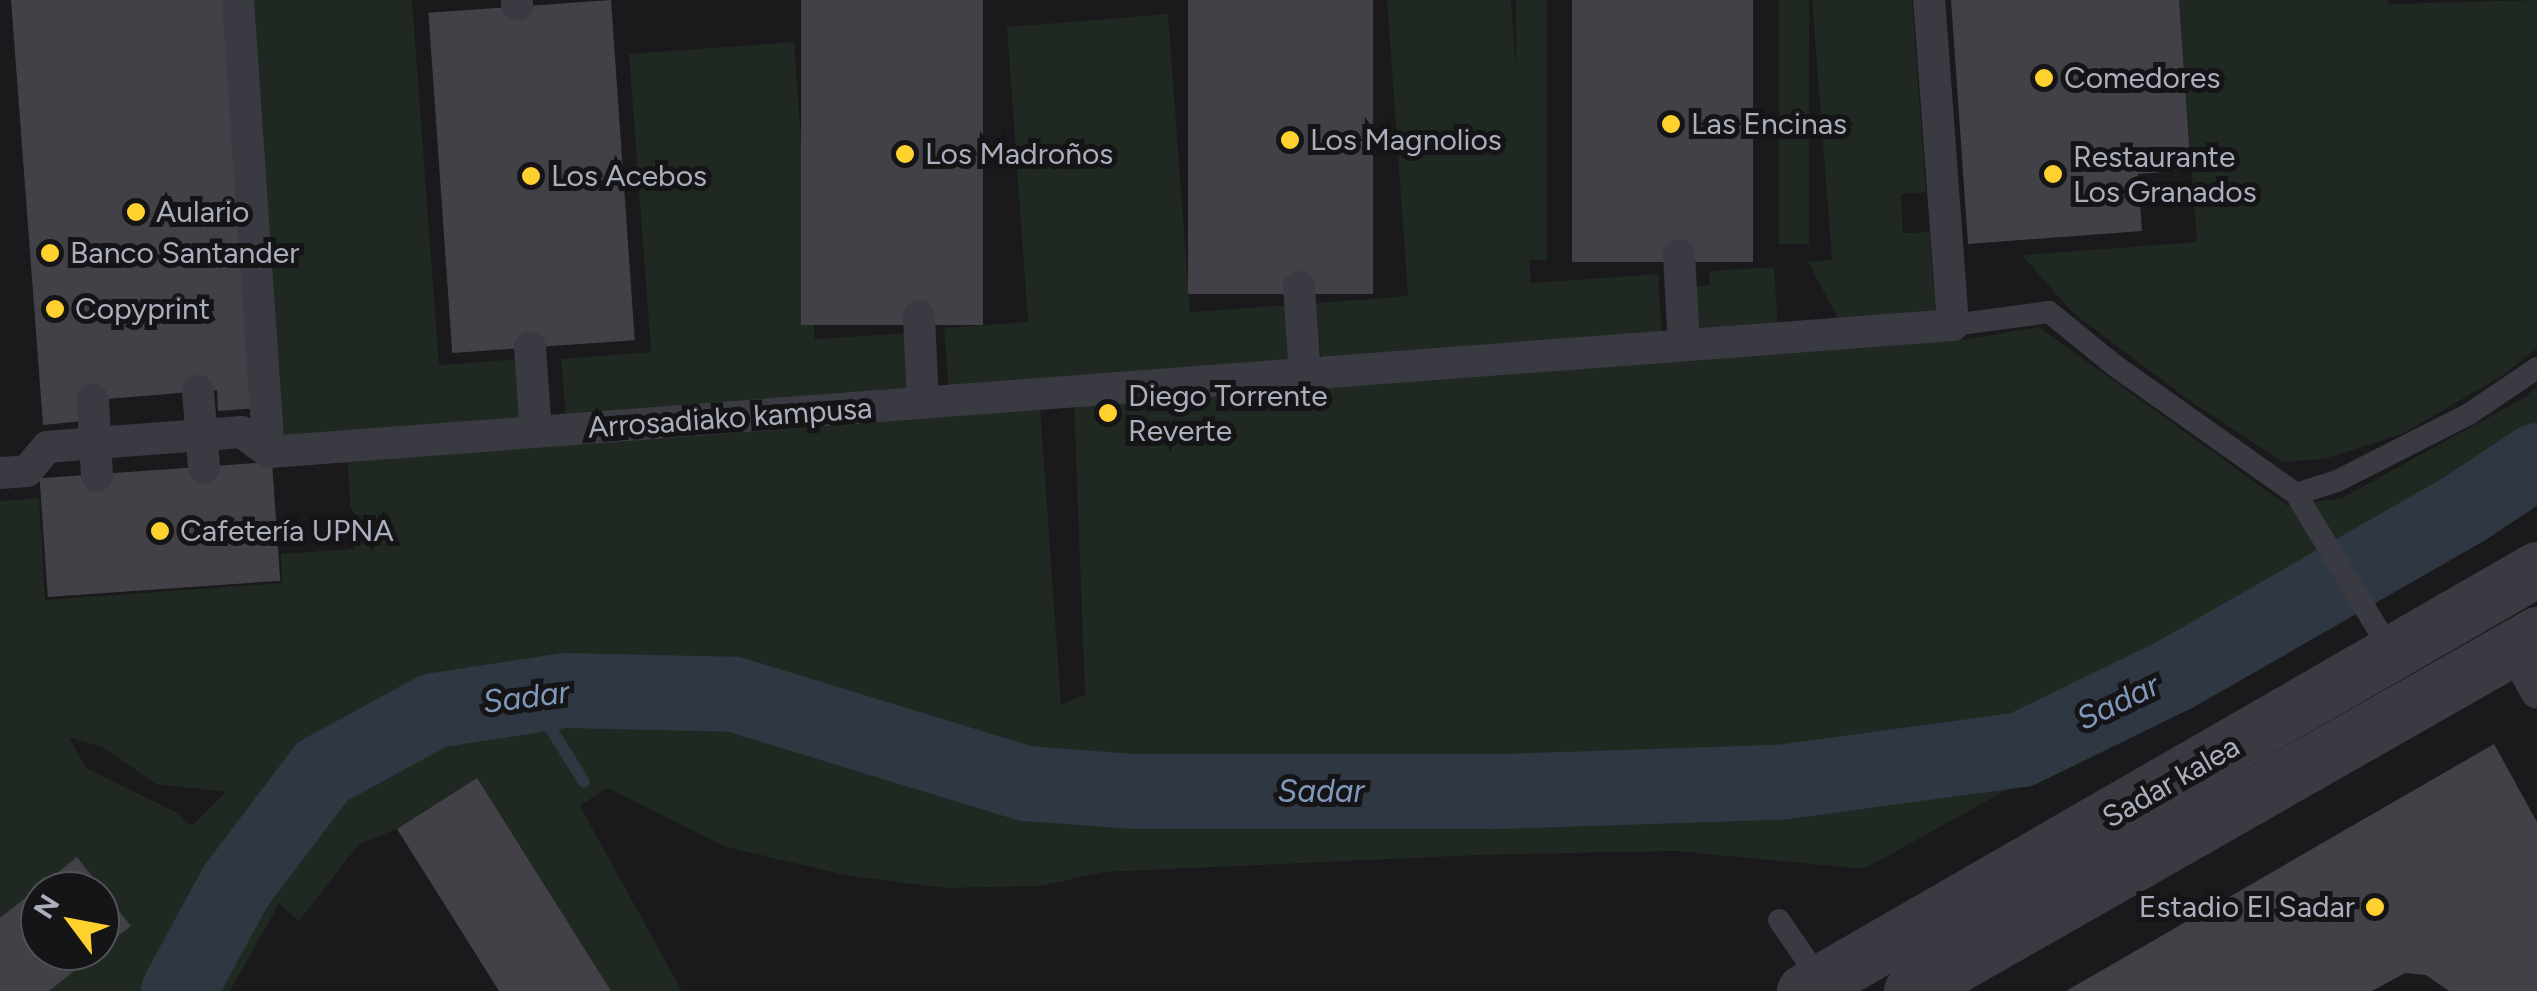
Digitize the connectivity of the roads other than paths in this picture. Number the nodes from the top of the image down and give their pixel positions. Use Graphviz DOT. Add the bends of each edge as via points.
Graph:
graph roads {
  1 [pos="238,0"];
  2 [pos="1929,0"];
  3 [pos="1679,255"];
  4 [pos="1299,287"];
  5 [pos="919,316"];
  6 [pos="1952,325"];
  7 [pos="1684,345"];
  8 [pos="530,348"];
  9 [pos="2537,368"];
  10 [pos="1304,374"];
  11 [pos="198,391"];
  12 [pos="93,400"];
  13 [pos="924,403"];
  14 [pos="536,432"];
  15 [pos="96,443"];
  16 [pos="203,451"];
  17 [pos="268,452"];
  18 [pos="14,472"];
  19 [pos="97,476"];
  20 [pos="2296,494"];
  21 [pos="2537,569"];
  22 [pos="2393,654"];
  23 [pos="2529,659"];
  24 [pos="1779,920"];
  25 [pos="1812,986"];
  26 [pos="1910,991"];
  1 -- 17 [label="street"];
  2 -- 6 [label="street"];
  3 -- 7 [label="street"];
  4 -- 10 [label="street"];
  5 -- 13 [label="street"];
  6 -- 7 [label="street, Arrosadiako kampusa"];
  6 -- 20 [label="lane" via="2049,312"];
  7 -- 10 [label="street, Arrosadiako kampusa"];
  8 -- 14 [label="street"];
  9 -- 20 [label="lane" via="2469,414 2337,481"];
  10 -- 13 [label="street, Arrosadiako kampusa"];
  11 -- 16 [label="street"];
  12 -- 15 [label="street"];
  13 -- 14 [label="street, Arrosadiako kampusa"];
  14 -- 17 [label="street, Arrosadiako kampusa"];
  15 -- 16 [label="street"];
  15 -- 18 [label="street" via="47,447"];
  15 -- 19 [label="street"];
  16 -- 17 [label="street" via="242,432"];
  20 -- 22 [label="lane"];
  21 -- 22 [label="street, Sadar kalea"];
  22 -- 25 [label="street, Sadar kalea"];
  23 -- 26 [label="street, Sadar kalea"];
  24 -- 25 [label="lane"];
}
